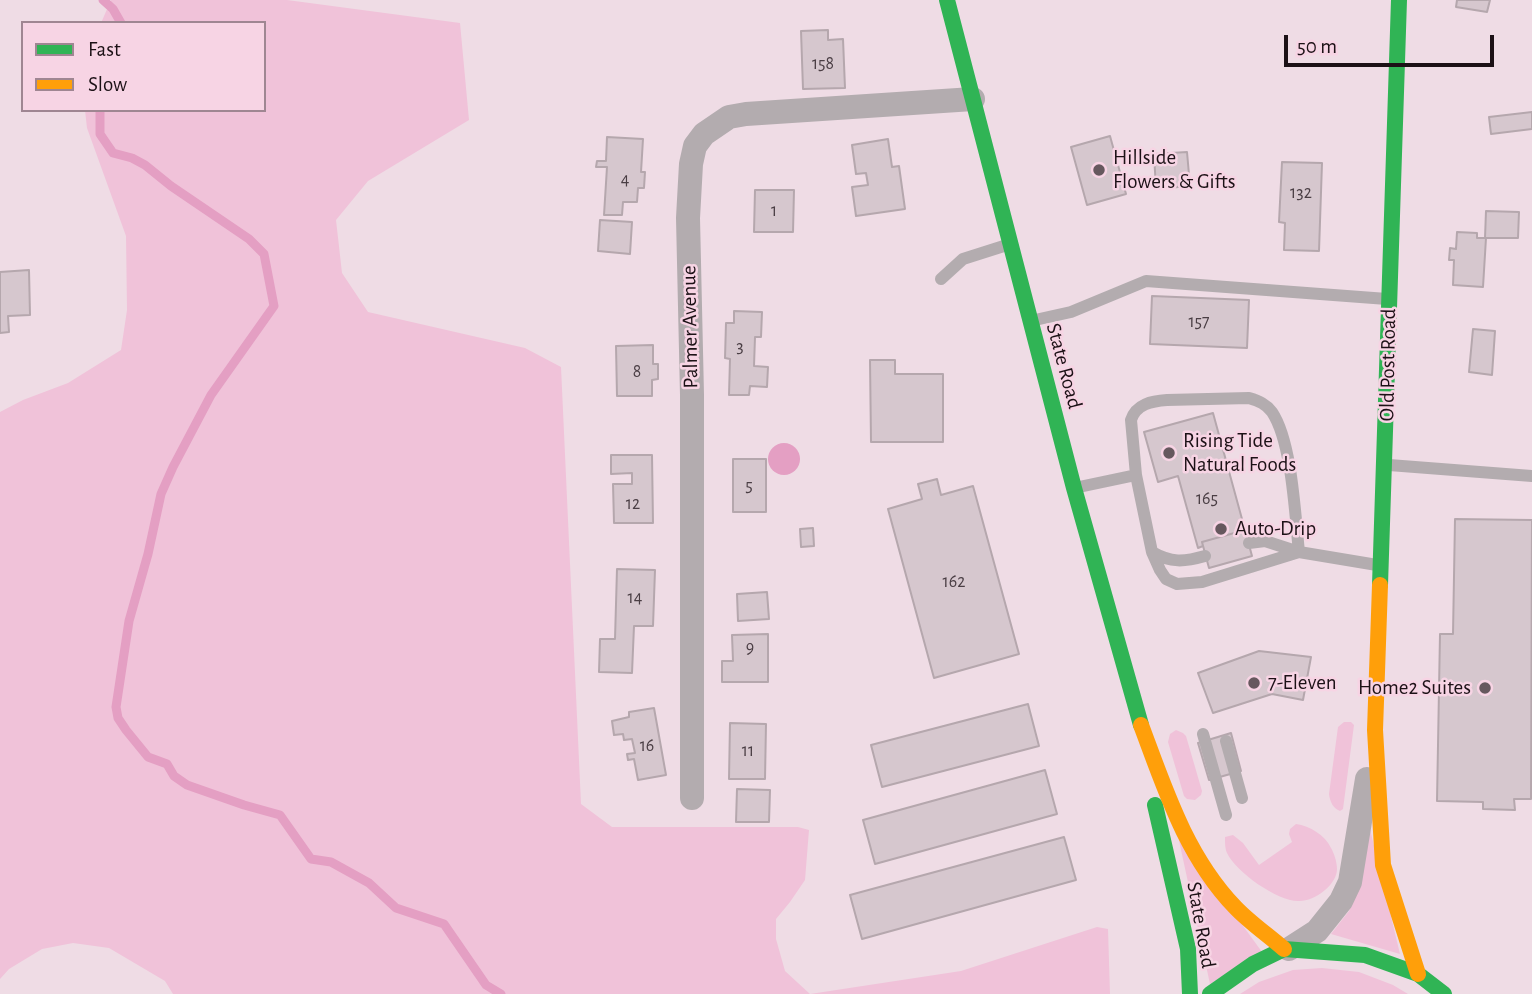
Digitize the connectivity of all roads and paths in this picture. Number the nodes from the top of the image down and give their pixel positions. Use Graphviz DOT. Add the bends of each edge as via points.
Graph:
graph roads {
  1 [pos="947,0"];
  2 [pos="1398,0"];
  3 [pos="973,99"];
  4 [pos="1011,244"];
  5 [pos="941,279"];
  6 [pos="1389,299"];
  7 [pos="1031,321"];
  8 [pos="1385,464"];
  9 [pos="1136,475"];
  10 [pos="1532,476"];
  11 [pos="1074,488"];
  12 [pos="1248,543"];
  13 [pos="1152,552"];
  14 [pos="1300,552"];
  15 [pos="1205,556"];
  16 [pos="1380,566"];
  17 [pos="1375,730"];
  18 [pos="1203,734"];
  19 [pos="1147,740"];
  20 [pos="1226,741"];
  21 [pos="692,798"];
  22 [pos="1242,798"];
  23 [pos="1226,815"];
  24 [pos="1287,949"];
  25 [pos="1418,974"];
  26 [pos="1191,994"];
  27 [pos="1210,994"];
  28 [pos="1444,994"];
  1 -- 3 [label="main road, State Road"];
  2 -- 6 [label="main road, Old Post Road"];
  3 -- 4 [label="main road, State Road"];
  3 -- 21 [label="street, Palmer Avenue" via="746,114 716,125 695,146 688,218"];
  4 -- 5 [label="lane" via="963,259"];
  4 -- 7 [label="main road, State Road"];
  6 -- 7 [label="lane" via="1146,281 1071,312"];
  6 -- 8 [label="main road, Old Post Road"];
  7 -- 11 [label="main road, State Road"];
  8 -- 10 [label="lane"];
  8 -- 16 [label="main road, Old Post Road"];
  9 -- 11 [label="lane"];
  9 -- 13 [label="lane"];
  9 -- 14 [label="lane" via="1131,420 1145,404 1249,398 1261,402 1271,411 1283,438"];
  11 -- 19 [label="main road, State Road"];
  12 -- 14 [label="lane" via="1265,541"];
  13 -- 14 [label="lane" via="1166,579 1177,584 1202,582"];
  13 -- 15 [label="lane" via="1175,561"];
  14 -- 16 [label="lane"];
  16 -- 17 [label="main road, Old Post Road"];
  17 -- 24 [label="street, Old Post Road" via="1350,882 1317,931"];
  17 -- 25 [label="main road, Old Post Road" via="1383,865"];
  18 -- 23 [label="lane"];
  19 -- 24 [label="main road, State Road" via="1172,807 1209,875 1235,907"];
  19 -- 26 [label="main road, State Road" via="1153,792 1188,949"];
  20 -- 22 [label="lane"];
  24 -- 25 [label="main road" via="1365,955"];
  24 -- 27 [label="main road" via="1253,964"];
  25 -- 28 [label="main road"];
}
